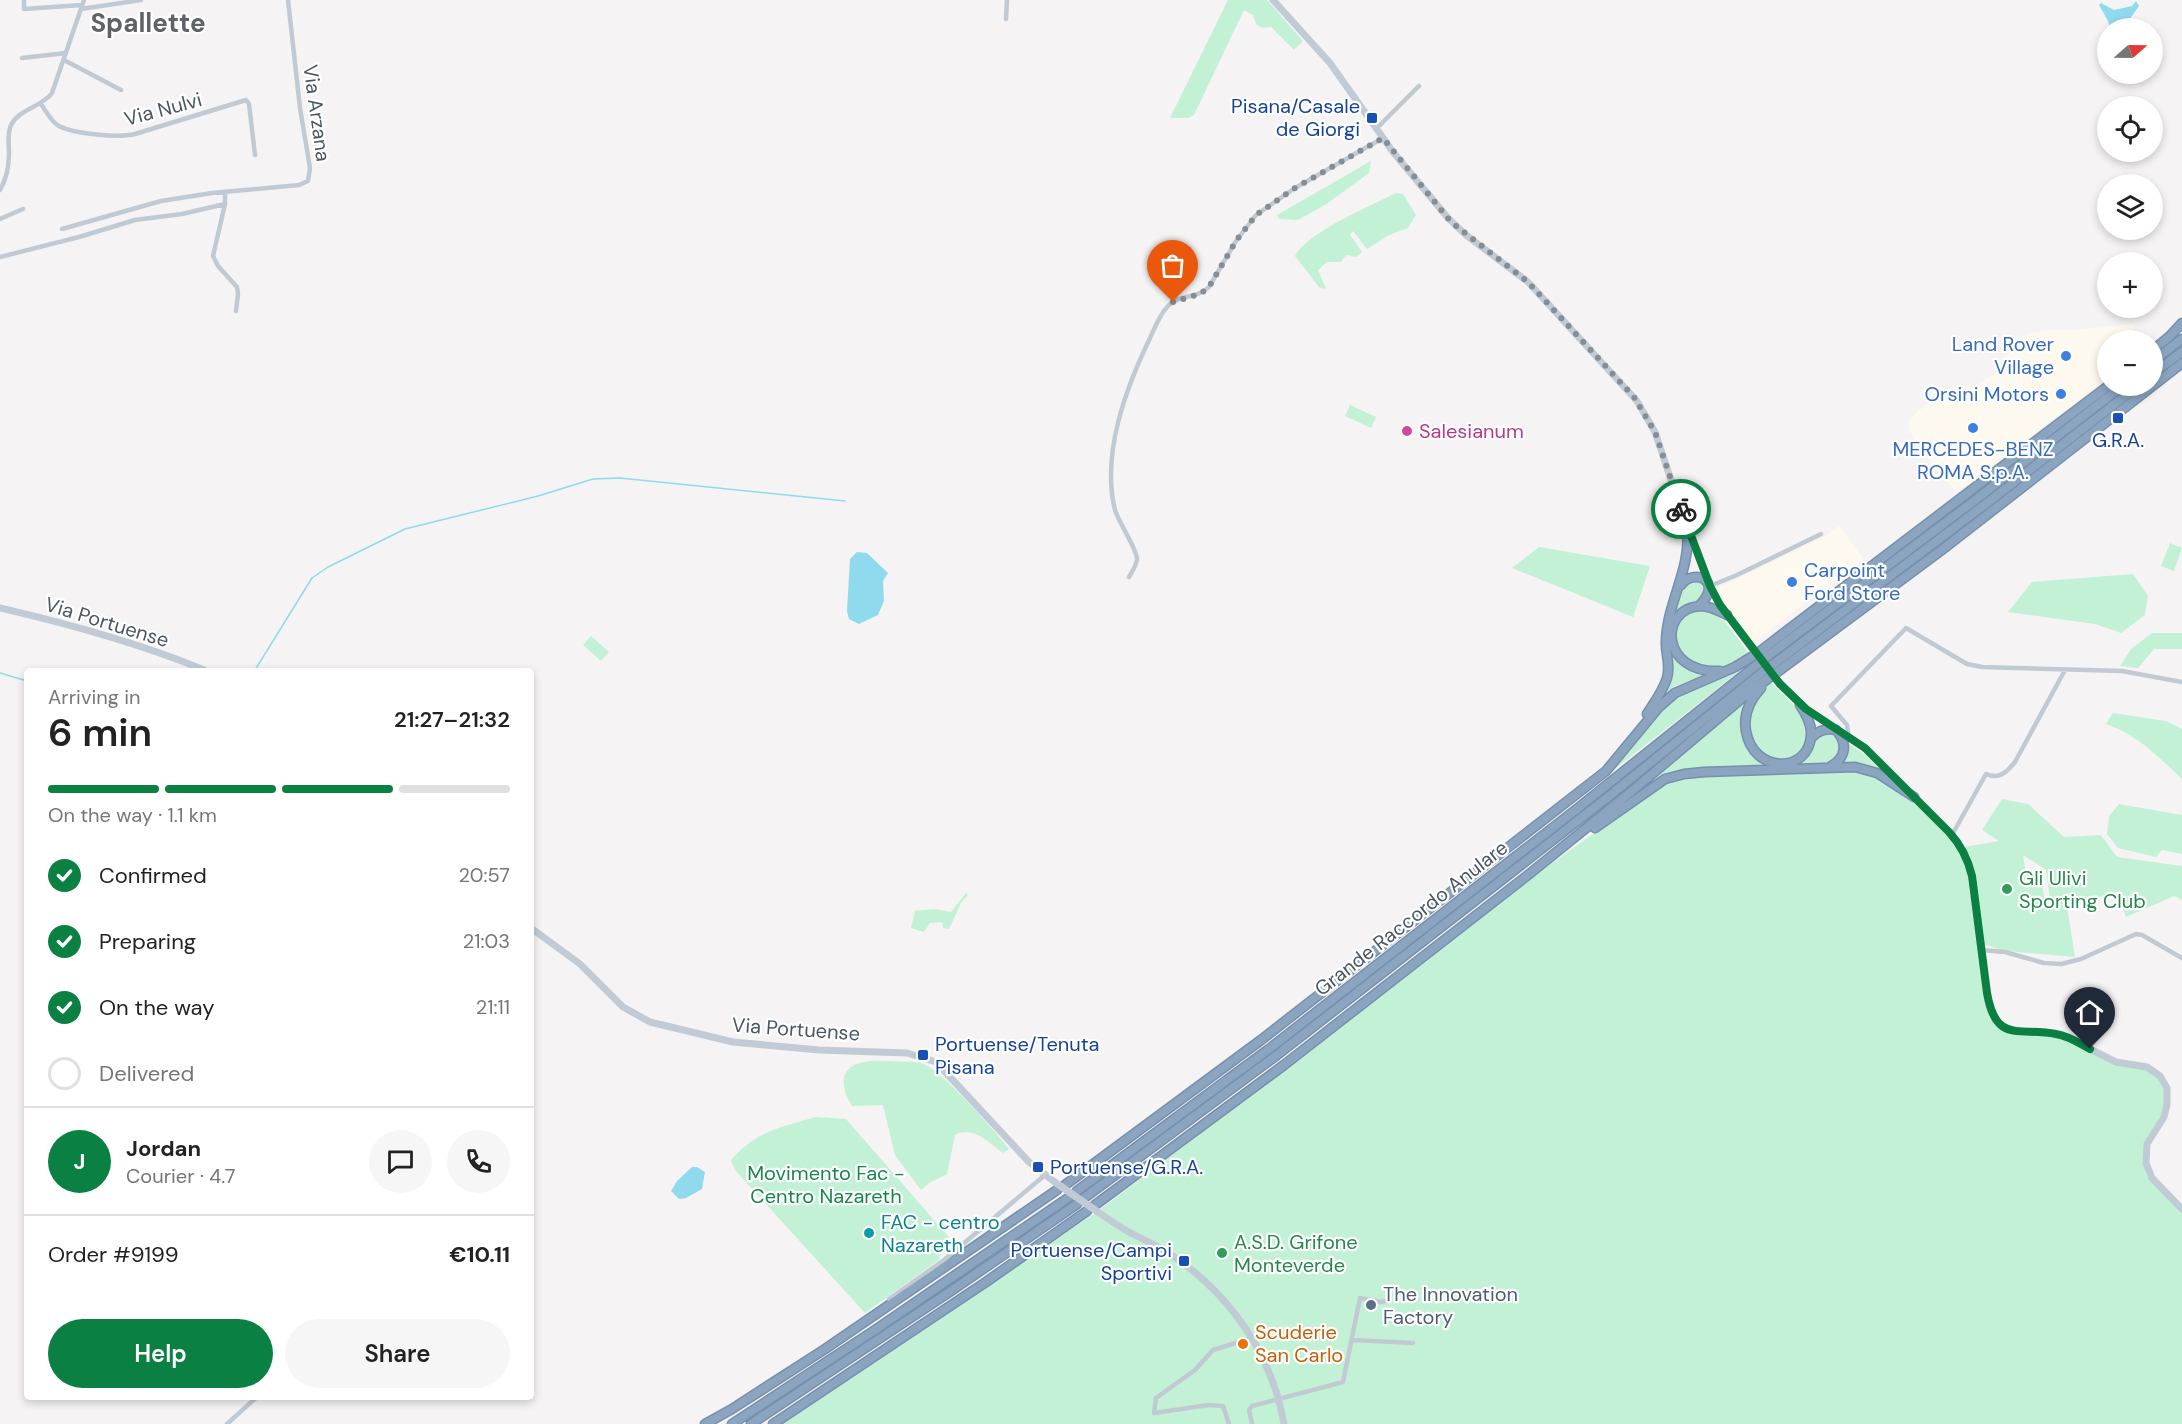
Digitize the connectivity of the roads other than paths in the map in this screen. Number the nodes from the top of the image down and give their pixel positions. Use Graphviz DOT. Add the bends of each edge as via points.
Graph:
graph roads {
  1 [pos="24,0"];
  2 [pos="141,0"];
  3 [pos="288,0"];
  4 [pos="1007,0"];
  5 [pos="1273,0"];
  6 [pos="82,5"];
  7 [pos="1005,19"];
  8 [pos="66,53"];
  9 [pos="22,58"];
  10 [pos="64,60"];
  11 [pos="1419,86"];
  12 [pos="121,90"];
  13 [pos="41,104"];
  14 [pos="1376,129"];
  15 [pos="1383,138"];
  16 [pos="255,154"];
  17 [pos="0,190"];
  18 [pos="225,192"];
  19 [pos="225,204"];
  20 [pos="23,209"];
  21 [pos="0,219"];
  22 [pos="62,229"];
  23 [pos="85,229"];
  24 [pos="0,257"];
  25 [pos="236,311"];
  26 [pos="2182,323"];
  27 [pos="2182,339"];
  28 [pos="2163,342"];
  29 [pos="2182,352"];
  30 [pos="2163,354"];
  31 [pos="2182,363"];
  32 [pos="2163,366"];
  33 [pos="2097,395"];
  34 [pos="2109,396"];
  35 [pos="2125,396"];
  36 [pos="1687,528"];
  37 [pos="1821,534"];
  38 [pos="1129,577"];
  39 [pos="1710,586"];
  40 [pos="1679,589"];
  41 [pos="1699,606"];
  42 [pos="0,608"];
  43 [pos="1727,615"];
  44 [pos="1765,666"];
  45 [pos="198,668"];
  46 [pos="2065,670"];
  47 [pos="1726,671"];
  48 [pos="2182,682"];
  49 [pos="1800,705"];
  50 [pos="1836,730"];
  51 [pos="1811,738"];
  52 [pos="1849,738"];
  53 [pos="1617,760"];
  54 [pos="1830,767"];
  55 [pos="1914,797"];
  56 [pos="1952,835"];
  57 [pos="1528,875"];
  58 [pos="534,930"];
  59 [pos="1981,950"];
  60 [pos="2182,958"];
  61 [pos="1045,1175"];
  62 [pos="1065,1185"];
  63 [pos="1056,1187"];
  64 [pos="1077,1191"];
  65 [pos="1068,1198"];
  66 [pos="1084,1198"];
  67 [pos="1077,1204"];
  68 [pos="1096,1208"];
  69 [pos="2182,1209"];
  70 [pos="1087,1211"];
  71 [pos="889,1299"];
  72 [pos="1388,1300"];
  73 [pos="1252,1338"];
  74 [pos="1352,1340"];
  75 [pos="1413,1343"];
  76 [pos="1279,1398"];
  77 [pos="254,1400"];
  78 [pos="227,1424"];
  79 [pos="705,1424"];
  80 [pos="732,1424"];
  81 [pos="751,1424"];
  82 [pos="772,1424"];
  83 [pos="1229,1424"];
  84 [pos="1252,1424"];
  85 [pos="1284,1424"];
  1 -- 6 [label="street" via="24,9"];
  2 -- 6 [label="street"];
  3 -- 18 [label="street, Via Arzana" via="310,178 299,185"];
  4 -- 7 [label="street"];
  5 -- 14 [label="main road" via="1330,63"];
  6 -- 8 [label="street"];
  8 -- 9 [label="street"];
  8 -- 10 [label="street"];
  10 -- 12 [label="street"];
  10 -- 13 [label="street" via="53,92"];
  11 -- 14 [label="street"];
  13 -- 16 [label="street, Via Nulvi" via="60,127 118,136 246,100"];
  13 -- 17 [label="street" via="10,126 8,169"];
  14 -- 15 [label="main road"];
  15 -- 36 [label="main road" via="1451,222 1528,282 1634,397 1655,432"];
  15 -- 38 [label="street" via="1261,211 1245,227 1209,287 1173,302 1164,312 1141,357 1114,452 1114,506 1137,555"];
  18 -- 19 [label="street"];
  18 -- 23 [label="street, Via Arzana" via="155,202"];
  19 -- 23 [label="street, Via Arzana"];
  19 -- 25 [label="street" via="213,256 237,287"];
  20 -- 21 [label="street"];
  22 -- 23 [label="street, Via Arzana"];
  23 -- 24 [label="street, Via Arzana"];
  26 -- 28 [label="highway"];
  27 -- 30 [label="highway"];
  29 -- 32 [label="highway"];
  31 -- 44 [label="highway, Grande Raccordo Anulare" via="1947,546"];
  33 -- 44 [label="highway, Grande Raccordo Anulare"];
  34 -- 44 [label="highway, Grande Raccordo Anulare"];
  35 -- 44 [label="highway, Grande Raccordo Anulare"];
  36 -- 39 [label="main road"];
  36 -- 40 [label="highway" via="1688,549"];
  37 -- 39 [label="street"];
  39 -- 40 [label="highway" via="1693,577"];
  39 -- 41 [label="highway" via="1708,596"];
  39 -- 43 [label="main road"];
  40 -- 53 [label="highway" via="1665,642 1666,680"];
  41 -- 43 [label="highway"];
  41 -- 47 [label="highway" via="1676,620 1671,632 1675,650 1696,669"];
  42 -- 45 [label="main road, Via Portuense" via="95,633"];
  43 -- 49 [label="main road, bridge"];
  44 -- 47 [label="highway, Grande Raccordo Anulare"];
  44 -- 51 [label="highway" via="1745,721 1747,739 1755,753 1771,763 1788,764 1803,754"];
  44 -- 57 [label="highway" via="1741,699"];
  44 -- 64 [label="highway, Grande Raccordo Anulare" via="1277,1043"];
  44 -- 66 [label="highway, Grande Raccordo Anulare" via="1566,831 1286,1048"];
  46 -- 48 [label="street" via="2122,671"];
  46 -- 52 [label="street" via="1967,664 1906,628 1831,706 1847,725"];
  46 -- 56 [label="street" via="2010,770 1995,777 1986,774"];
  47 -- 53 [label="highway, Grande Raccordo Anulare" via="1675,693"];
  49 -- 50 [label="main road"];
  49 -- 51 [label="highway" via="1810,723"];
  50 -- 51 [label="highway" via="1821,730"];
  50 -- 52 [label="main road"];
  50 -- 54 [label="highway" via="1844,750 1840,760"];
  52 -- 55 [label="main road" via="1865,748"];
  53 -- 62 [label="highway, Grande Raccordo Anulare" via="1280,1025"];
  54 -- 55 [label="highway" via="1866,769"];
  54 -- 57 [label="highway" via="1671,777"];
  55 -- 56 [label="main road"];
  56 -- 59 [label="main road" via="1971,870"];
  57 -- 68 [label="highway, Grande Raccordo Anulare"];
  58 -- 61 [label="main road, Via Portuense" via="574,959 623,1007 650,1022 733,1042 907,1053 936,1062"];
  59 -- 60 [label="street" via="2061,964 2138,934"];
  59 -- 69 [label="main road" via="1990,1010 2002,1026 2013,1031 2062,1035 2116,1062 2148,1067 2162,1078 2168,1092 2167,1108 2147,1144 2145,1161 2152,1178"];
  61 -- 63 [label="main road, Via Portuense"];
  61 -- 71 [label="street" via="944,1260"];
  63 -- 68 [label="main road, Via Portuense, bridge"];
  63 -- 79 [label="highway" via="825,1349"];
  65 -- 80 [label="highway"];
  67 -- 81 [label="highway"];
  68 -- 73 [label="main road, Via Portuense" via="1129,1232 1174,1256 1235,1312"];
  70 -- 82 [label="highway"];
  72 -- 74 [label="street" via="1360,1298"];
  73 -- 76 [label="main road, Via Portuense"];
  73 -- 83 [label="street" via="1213,1350 1195,1370 1156,1398 1154,1413 1222,1406"];
  74 -- 75 [label="street"];
  74 -- 76 [label="street" via="1343,1382"];
  76 -- 84 [label="street" via="1252,1406"];
  76 -- 85 [label="main road, Via Portuense"];
  77 -- 78 [label="street"];
}
